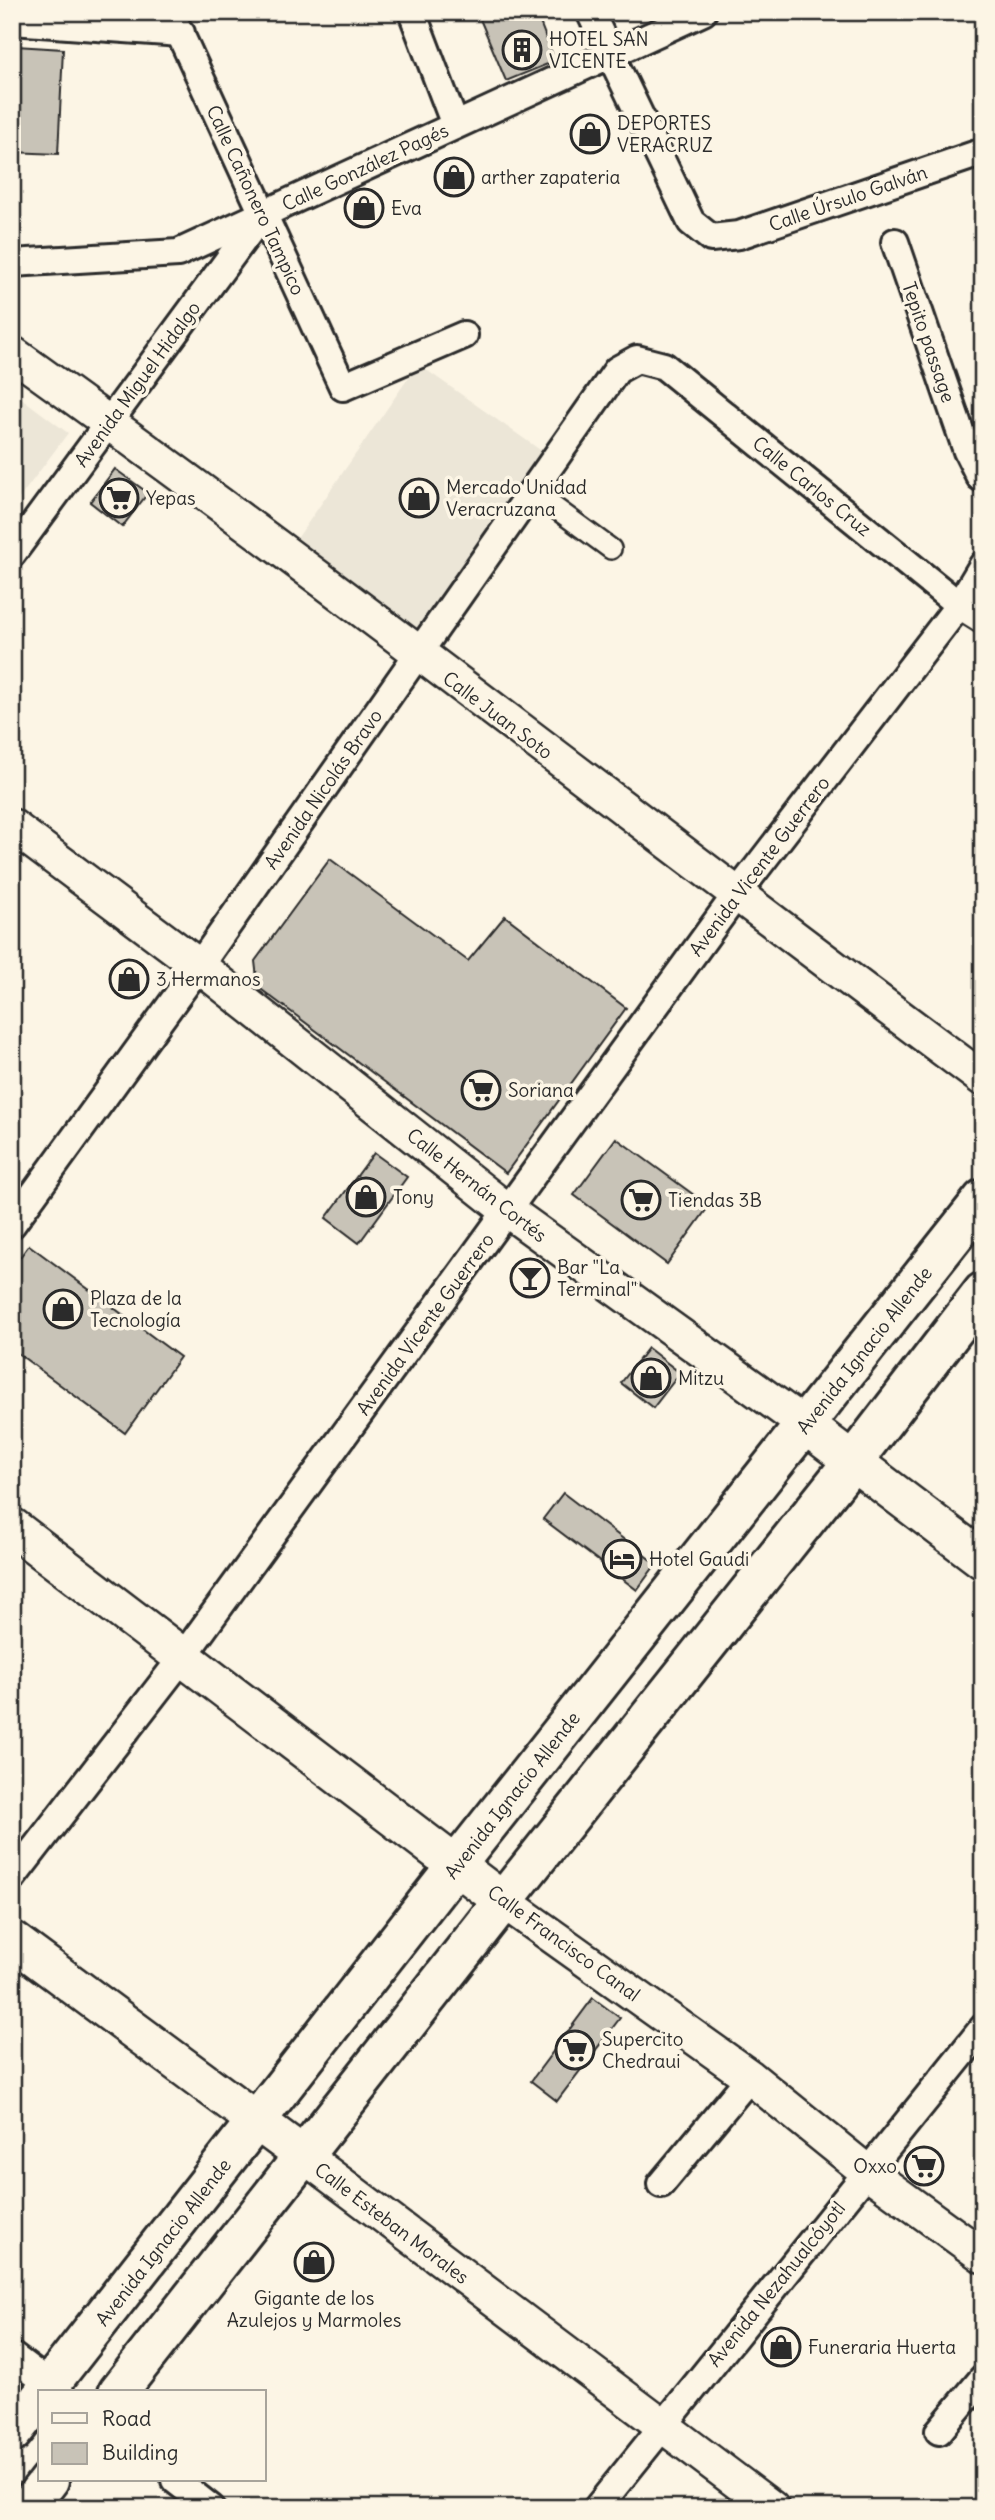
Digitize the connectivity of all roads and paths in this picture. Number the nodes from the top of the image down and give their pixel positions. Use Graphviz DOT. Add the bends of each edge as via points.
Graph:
graph roads {
  1 [pos="412,12"];
  2 [pos="590,12"];
  3 [pos="704,12"];
  4 [pos="12,21"];
  5 [pos="175,23"];
  6 [pos="610,54"];
  7 [pos="455,125"];
  8 [pos="980,156"];
  9 [pos="262,214"];
  10 [pos="895,242"];
  11 [pos="12,263"];
  12 [pos="464,335"];
  13 [pos="12,353"];
  14 [pos="637,359"];
  15 [pos="109,422"];
  16 [pos="983,479"];
  17 [pos="532,491"];
  18 [pos="611,549"];
  19 [pos="12,554"];
  20 [pos="983,565"];
  21 [pos="959,605"];
  22 [pos="983,620"];
  23 [pos="418,654"];
  24 [pos="12,826"];
  25 [pos="736,895"];
  26 [pos="199,967"];
  27 [pos="983,1079"];
  28 [pos="983,1199"];
  29 [pos="508,1210"];
  30 [pos="12,1224"];
  31 [pos="983,1292"];
  32 [pos="805,1424"];
  33 [pos="853,1461"];
  34 [pos="12,1527"];
  35 [pos="983,1560"];
  36 [pos="182,1658"];
  37 [pos="457,1864"];
  38 [pos="12,1878"];
  39 [pos="503,1901"];
  40 [pos="12,1940"];
  41 [pos="983,2028"];
  42 [pos="751,2077"];
  43 [pos="259,2121"];
  44 [pos="304,2156"];
  45 [pos="866,2171"];
  46 [pos="661,2184"];
  47 [pos="983,2256"];
  48 [pos="12,2356"];
  49 [pos="983,2378"];
  50 [pos="47,2390"];
  51 [pos="51,2390"];
  52 [pos="120,2390"];
  53 [pos="38,2404"];
  54 [pos="661,2426"];
  55 [pos="939,2431"];
  56 [pos="12,2433"];
  57 [pos="47,2482"];
  58 [pos="178,2482"];
  59 [pos="27,2508"];
  60 [pos="211,2508"];
  61 [pos="597,2508"];
  62 [pos="772,2508"];
  1 -- 7 [label="street"];
  2 -- 6 [label="street"];
  3 -- 6 [label="street, Calle González Pagés"];
  4 -- 5 [label="street"];
  5 -- 9 [label="street, Calle Cañonero Tampico"];
  6 -- 7 [label="street, Calle González Pagés"];
  6 -- 8 [label="street, Calle Úrsulo Galván" via="691,222 711,238 739,235"];
  7 -- 9 [label="street, Calle González Pagés"];
  9 -- 11 [label="street, Calle González Pagés" via="178,253"];
  9 -- 12 [label="street, Calle Cañonero Tampico" via="343,387"];
  9 -- 15 [label="street, Avenida Miguel Hidalgo"];
  10 -- 16 [label="street, Tepito passage" via="967,451"];
  13 -- 15 [label="street, Calle Juan Soto"];
  14 -- 17 [label="street, Avenida Nicolás Bravo" via="617,370"];
  14 -- 21 [label="street, Calle Carlos Cruz" via="664,366"];
  15 -- 19 [label="street, Avenida Miguel Hidalgo"];
  15 -- 23 [label="street, Calle Juan Soto"];
  17 -- 18 [label="street"];
  17 -- 23 [label="street, Avenida Nicolás Bravo"];
  20 -- 21 [label="street, Avenida Vicente Guerrero"];
  21 -- 22 [label="street, Calle Carlos Cruz"];
  21 -- 25 [label="street, Avenida Vicente Guerrero"];
  23 -- 25 [label="street, Calle Juan Soto"];
  23 -- 26 [label="street, Avenida Nicolás Bravo"];
  24 -- 26 [label="street, Calle Hernán Cortés"];
  25 -- 27 [label="street, Calle Juan Soto"];
  25 -- 29 [label="street, Avenida Vicente Guerrero"];
  26 -- 29 [label="street, Calle Hernán Cortés"];
  26 -- 30 [label="street, Avenida Nicolás Bravo"];
  28 -- 32 [label="main road, Avenida Ignacio Allende"];
  29 -- 32 [label="street, Calle Hernán Cortés"];
  29 -- 36 [label="street, Avenida Vicente Guerrero"];
  31 -- 33 [label="main road"];
  32 -- 33 [label="main road, Calle Hernán Cortés"];
  32 -- 37 [label="main road, Avenida Ignacio Allende"];
  33 -- 35 [label="main road, Calle Hernán Cortés"];
  33 -- 39 [label="main road"];
  34 -- 36 [label="main road, Calle Francisco Canal"];
  36 -- 37 [label="main road, Calle Francisco Canal"];
  36 -- 38 [label="street, Avenida Vicente Guerrero"];
  37 -- 39 [label="main road, Calle Francisco Canal"];
  37 -- 43 [label="main road, Avenida Ignacio Allende"];
  39 -- 42 [label="street, Calle Francisco Canal"];
  39 -- 44 [label="main road"];
  40 -- 43 [label="main road, Calle Esteban Morales"];
  41 -- 45 [label="street, Avenida Nezahualcóyotl"];
  42 -- 45 [label="street, Calle Francisco Canal"];
  42 -- 46 [label="street"];
  43 -- 44 [label="main road, Calle Esteban Morales"];
  43 -- 51 [label="main road, Avenida Ignacio Allende"];
  44 -- 52 [label="main road"];
  44 -- 54 [label="street, Calle Esteban Morales"];
  45 -- 47 [label="street, Calle Francisco Canal"];
  45 -- 54 [label="street, Avenida Nezahualcóyotl"];
  48 -- 50 [label="street"];
  49 -- 55 [label="street"];
  53 -- 56 [label="main road, Avenida Ignacio Allende"];
  54 -- 61 [label="street, Avenida Nezahualcóyotl"];
  54 -- 62 [label="street, Calle Esteban Morales"];
  57 -- 59 [label="main road"];
  58 -- 60 [label="street"];
}
